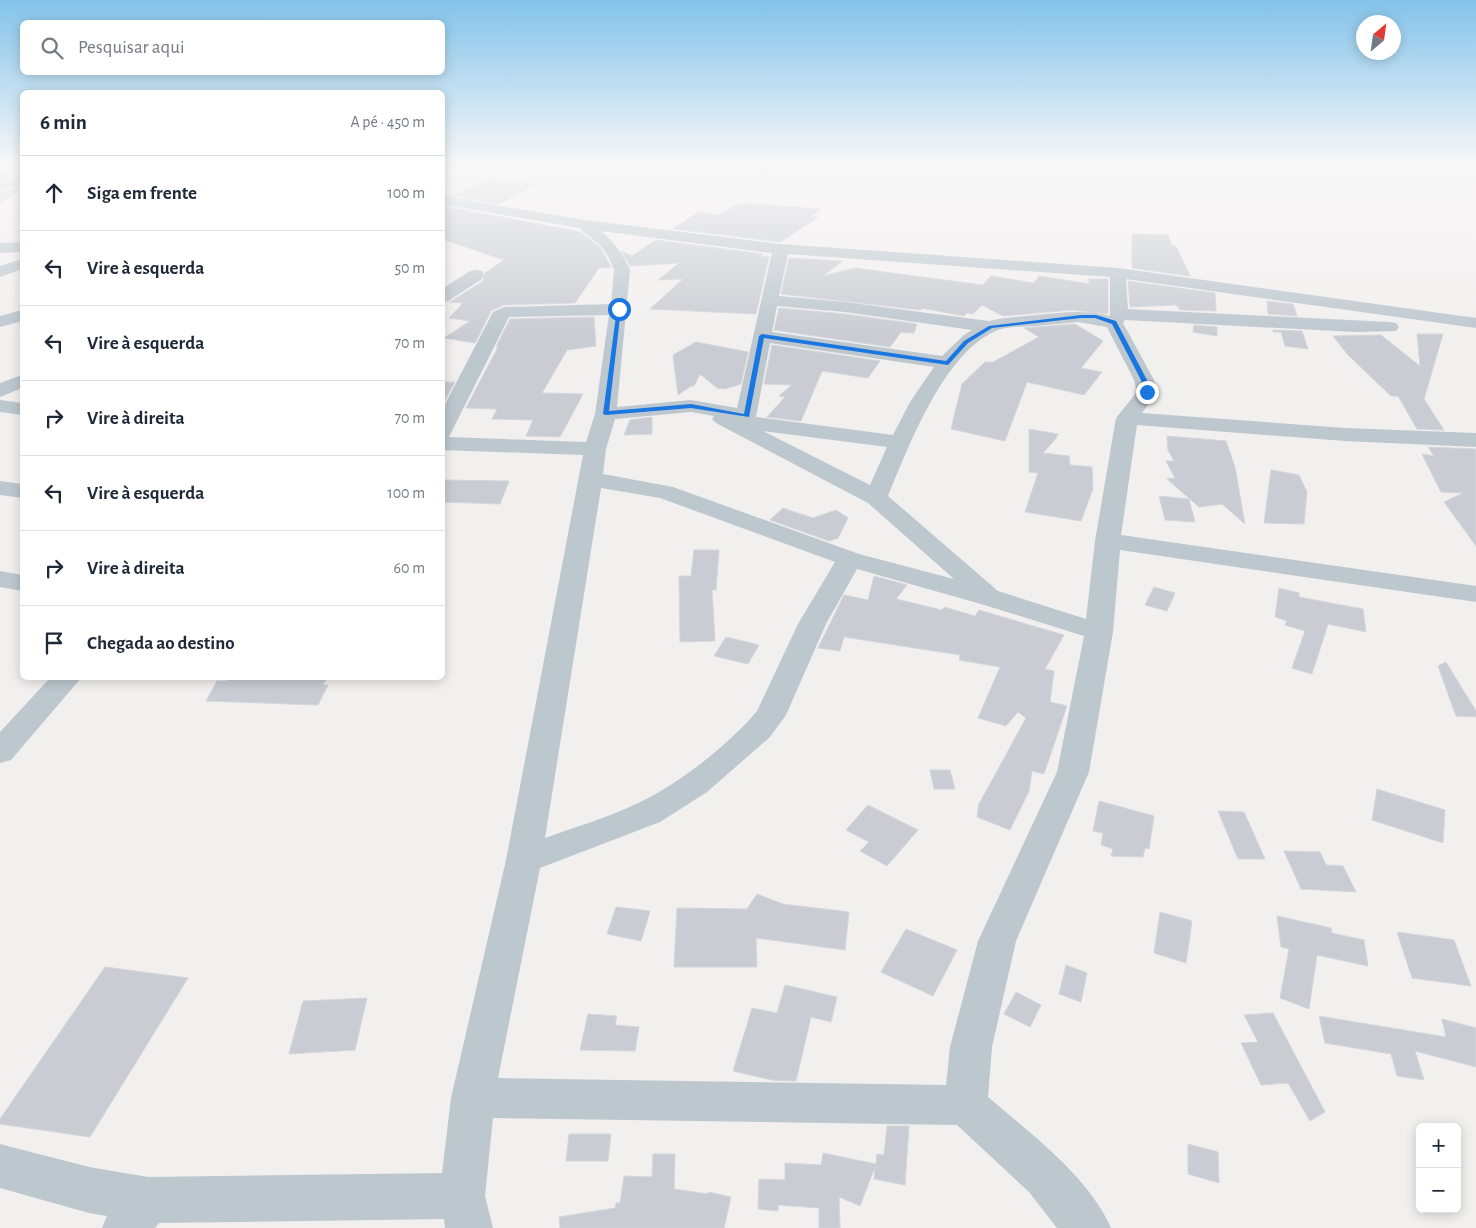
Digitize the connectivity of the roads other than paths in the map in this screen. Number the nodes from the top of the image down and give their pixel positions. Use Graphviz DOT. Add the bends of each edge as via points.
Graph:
graph roads {
  1 [pos="580,223"];
  2 [pos="584,224"];
  3 [pos="20,236"];
  4 [pos="2,248"];
  5 [pos="20,248"];
  6 [pos="781,249"];
  7 [pos="20,265"];
  8 [pos="0,272"];
  9 [pos="1118,273"];
  10 [pos="476,276"];
  11 [pos="445,294"];
  12 [pos="770,300"];
  13 [pos="619,309"];
  14 [pos="1404,314"];
  15 [pos="20,316"];
  16 [pos="1116,318"];
  17 [pos="0,322"];
  18 [pos="1476,323"];
  19 [pos="991,327"];
  20 [pos="762,336"];
  21 [pos="948,363"];
  22 [pos="20,383"];
  23 [pos="0,391"];
  24 [pos="0,406"];
  25 [pos="20,409"];
  26 [pos="606,414"];
  27 [pos="746,416"];
  28 [pos="1127,418"];
  29 [pos="722,419"];
  30 [pos="445,426"];
  31 [pos="1476,440"];
  32 [pos="899,442"];
  33 [pos="445,443"];
  34 [pos="595,449"];
  35 [pos="591,479"];
  36 [pos="0,488"];
  37 [pos="20,491"];
  38 [pos="876,498"];
  39 [pos="1108,541"];
  40 [pos="850,559"];
  41 [pos="0,579"];
  42 [pos="20,583"];
  43 [pos="1476,594"];
  44 [pos="990,598"];
  45 [pos="1099,632"];
  46 [pos="64,680"];
  47 [pos="0,752"];
  48 [pos="524,860"];
  49 [pos="473,1098"];
  50 [pos="966,1105"];
  51 [pos="0,1166"];
  52 [pos="466,1212"];
  53 [pos="137,1214"];
  54 [pos="1087,1228"];
  1 -- 2 [label="street"];
  2 -- 6 [label="street"];
  2 -- 13 [label="street" via="606,243 622,270"];
  3 -- 4 [label="street"];
  4 -- 5 [label="street"];
  6 -- 9 [label="street"];
  6 -- 12 [label="street"];
  7 -- 8 [label="street"];
  9 -- 14 [label="street"];
  9 -- 16 [label="street"];
  10 -- 11 [label="street"];
  12 -- 19 [label="street"];
  12 -- 20 [label="street"];
  13 -- 26 [label="street"];
  13 -- 30 [label="street" via="504,312 499,316"];
  14 -- 16 [label="street" via="1403,322 1392,327 1315,326 1193,316"];
  14 -- 18 [label="street"];
  15 -- 17 [label="street"];
  16 -- 19 [label="street" via="1081,316"];
  16 -- 28 [label="street" via="1147,392"];
  19 -- 21 [label="street" via="966,342"];
  20 -- 21 [label="street"];
  20 -- 27 [label="street"];
  21 -- 32 [label="street" via="925,395"];
  22 -- 23 [label="street"];
  24 -- 25 [label="street"];
  26 -- 27 [label="street" via="691,406"];
  26 -- 34 [label="street"];
  27 -- 29 [label="street"];
  28 -- 31 [label="street" via="1395,439"];
  28 -- 39 [label="street"];
  29 -- 32 [label="street"];
  29 -- 38 [label="street"];
  32 -- 38 [label="street"];
  33 -- 34 [label="street"];
  34 -- 35 [label="street"];
  35 -- 40 [label="street" via="664,492"];
  35 -- 48 [label="street"];
  36 -- 37 [label="street"];
  38 -- 44 [label="street"];
  39 -- 43 [label="street"];
  39 -- 45 [label="street"];
  40 -- 44 [label="street"];
  40 -- 48 [label="street" via="812,624 771,715 736,752 695,784 648,813"];
  41 -- 42 [label="street"];
  44 -- 45 [label="street"];
  45 -- 50 [label="street" via="1073,772 997,941 971,1047"];
  46 -- 47 [label="street"];
  48 -- 49 [label="street"];
  49 -- 50 [label="street"];
  49 -- 52 [label="street"];
  50 -- 54 [label="street" via="1045,1176"];
  51 -- 53 [label="street" via="89,1190"];
  52 -- 53 [label="street"];
}
